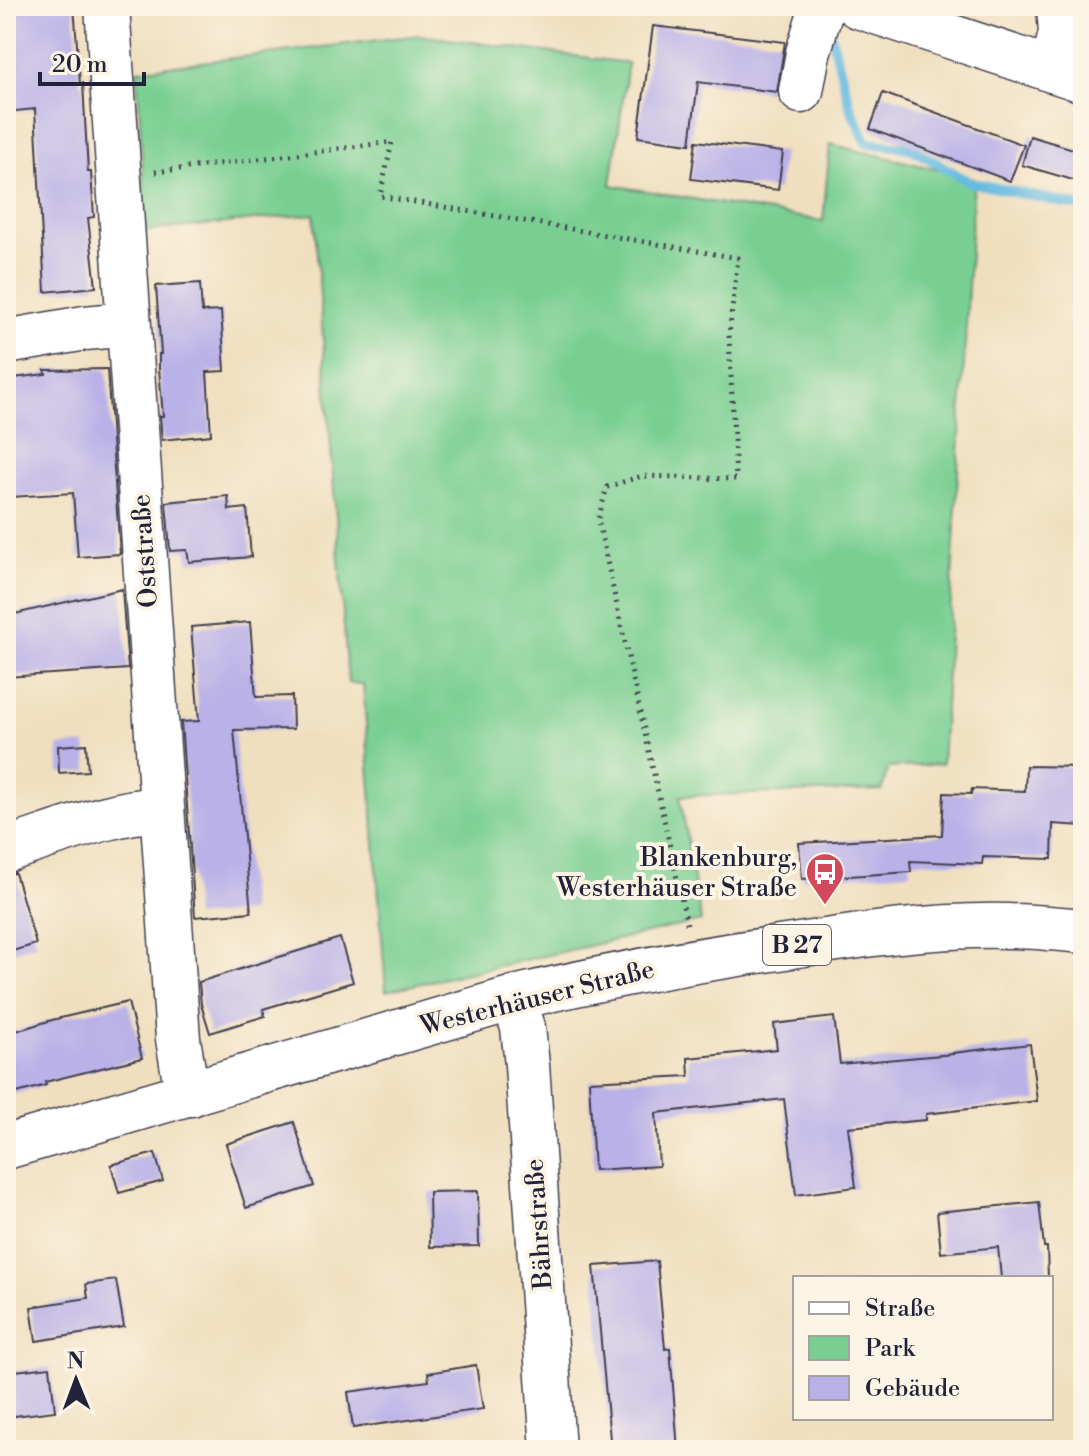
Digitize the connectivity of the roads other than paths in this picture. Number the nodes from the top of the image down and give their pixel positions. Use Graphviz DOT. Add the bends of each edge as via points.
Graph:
graph roads {
  1 [pos="107,6"];
  2 [pos="822,6"];
  3 [pos="858,6"];
  4 [pos="1059,6"];
  5 [pos="1068,75"];
  6 [pos="801,91"];
  7 [pos="128,324"];
  8 [pos="6,342"];
  9 [pos="161,809"];
  10 [pos="6,850"];
  11 [pos="1083,931"];
  12 [pos="514,998"];
  13 [pos="191,1094"];
  14 [pos="6,1147"];
  15 [pos="553,1450"];
  1 -- 7 [label="street, Oststraße"];
  2 -- 6 [label="street"];
  3 -- 5 [label="street"];
  4 -- 5 [label="street"];
  7 -- 8 [label="street"];
  7 -- 9 [label="street, Oststraße"];
  9 -- 10 [label="street" via="115,816"];
  9 -- 13 [label="street, Oststraße" via="178,1039"];
  11 -- 12 [label="street, Westerhäuser Straße / B 27" via="958,926 861,936 695,960"];
  12 -- 13 [label="street, Westerhäuser Straße / B 27"];
  12 -- 15 [label="street, Bährstraße" via="527,1065"];
  13 -- 14 [label="street, Westerhäuser Straße / B 27"];
}
